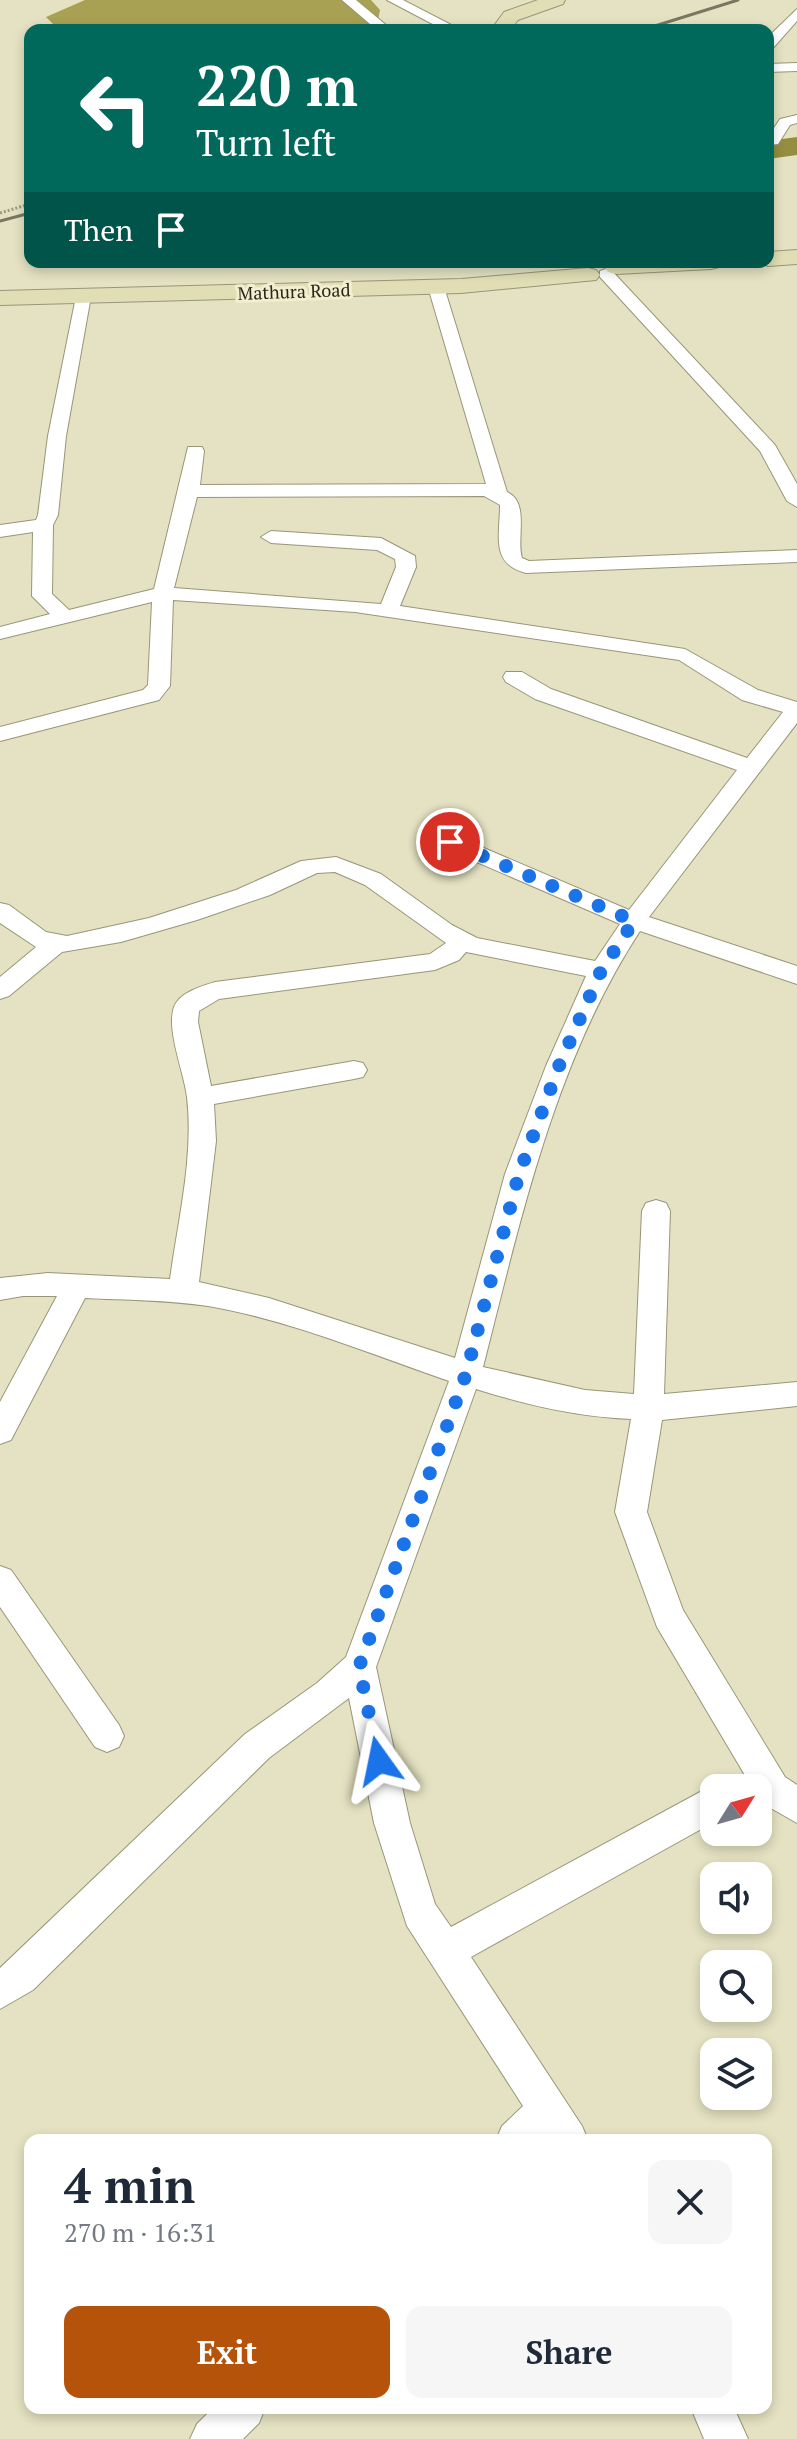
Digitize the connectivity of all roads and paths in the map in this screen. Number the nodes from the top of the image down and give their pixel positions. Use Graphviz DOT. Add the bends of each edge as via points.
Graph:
graph roads {
  1 [pos="348,0"];
  2 [pos="393,0"];
  3 [pos="532,0"];
  4 [pos="556,0"];
  5 [pos="797,13"];
  6 [pos="378,24"];
  7 [pos="442,24"];
  8 [pos="484,24"];
  9 [pos="505,24"];
  10 [pos="774,38"];
  11 [pos="797,67"];
  12 [pos="774,68"];
  13 [pos="797,119"];
  14 [pos="774,139"];
  15 [pos="24,206"];
  16 [pos="0,213"];
  17 [pos="797,257"];
  18 [pos="774,259"];
  19 [pos="596,268"];
  20 [pos="299,286"];
  21 [pos="0,287"];
  22 [pos="436,287"];
  23 [pos="83,296"];
  24 [pos="0,298"];
  25 [pos="195,451"];
  26 [pos="189,491"];
  27 [pos="498,493"];
  28 [pos="797,501"];
  29 [pos="43,525"];
  30 [pos="0,531"];
  31 [pos="271,537"];
  32 [pos="797,556"];
  33 [pos="163,593"];
  34 [pos="388,612"];
  35 [pos="65,617"];
  36 [pos="0,633"];
  37 [pos="514,677"];
  38 [pos="796,708"];
  39 [pos="0,734"];
  40 [pos="786,737"];
  41 [pos="751,767"];
  42 [pos="450,842"];
  43 [pos="6,921"];
  44 [pos="634,921"];
  45 [pos="462,942"];
  46 [pos="54,945"];
  47 [pos="601,971"];
  48 [pos="797,975"];
  49 [pos="0,990"];
  50 [pos="354,1070"];
  51 [pos="200,1097"];
  52 [pos="656,1211"];
  53 [pos="77,1286"];
  54 [pos="0,1289"];
  55 [pos="183,1291"];
  56 [pos="466,1374"];
  57 [pos="797,1394"];
  58 [pos="649,1405"];
  59 [pos="0,1431"];
  60 [pos="0,1580"];
  61 [pos="359,1667"];
  62 [pos="107,1736"];
  63 [pos="776,1795"];
  64 [pos="700,1811"];
  65 [pos="445,1951"];
  66 [pos="0,1990"];
  67 [pos="558,2125"];
  68 [pos="533,2134"];
  69 [pos="238,2414"];
  70 [pos="212,2439"];
  1 -- 6 [label="street"];
  2 -- 7 [label="street"];
  3 -- 8 [label="main road"];
  4 -- 9 [label="main road" via="511,16"];
  5 -- 10 [label="street"];
  11 -- 12 [label="street"];
  13 -- 14 [label="street" via="785,122"];
  15 -- 16 [label="path"];
  17 -- 18 [label="main road"];
  19 -- 20 [label="main road, Mathura Road"];
  19 -- 22 [label="main road, Mathura Road" via="517,283"];
  19 -- 28 [label="street" via="768,449"];
  20 -- 21 [label="main road, Mathura Road"];
  20 -- 22 [label="main road, Mathura Road"];
  20 -- 23 [label="main road, Mathura Road"];
  22 -- 27 [label="street"];
  23 -- 24 [label="main road, Mathura Road"];
  23 -- 29 [label="street"];
  25 -- 26 [label="street"];
  26 -- 27 [label="street"];
  26 -- 33 [label="street"];
  27 -- 32 [label="street" via="510,505 510,555 526,567"];
  29 -- 30 [label="street"];
  29 -- 35 [label="street" via="42,596"];
  31 -- 34 [label="street" via="397,549 405,556 406,567"];
  33 -- 34 [label="street"];
  33 -- 35 [label="street"];
  33 -- 39 [label="street" via="159,686 151,695"];
  34 -- 38 [label="street" via="685,655 750,695"];
  35 -- 36 [label="street"];
  37 -- 41 [label="street" via="543,694"];
  38 -- 40 [label="street"];
  40 -- 41 [label="street"];
  41 -- 44 [label="street"];
  42 -- 44 [label="street"];
  43 -- 46 [label="street"];
  44 -- 47 [label="street"];
  44 -- 48 [label="street"];
  45 -- 46 [label="street" via="386,886 331,864 299,870 263,889 176,918"];
  45 -- 47 [label="street"];
  45 -- 51 [label="street" via="435,962 200,997 187,1007 185,1022"];
  46 -- 49 [label="street"];
  47 -- 56 [label="street" via="519,1174"];
  50 -- 51 [label="street"];
  51 -- 55 [label="street" via="202,1141"];
  52 -- 58 [label="street"];
  53 -- 54 [label="street"];
  53 -- 55 [label="street"];
  53 -- 59 [label="street"];
  55 -- 56 [label="street" via="305,1319"];
  56 -- 58 [label="street" via="586,1404"];
  56 -- 61 [label="street"];
  57 -- 58 [label="street" via="732,1403"];
  58 -- 63 [label="street" via="631,1512 669,1617"];
  60 -- 62 [label="street"];
  61 -- 65 [label="street" via="392,1823 420,1913"];
  61 -- 66 [label="street" via="257,1746 20,1977"];
  64 -- 65 [label="street"];
  65 -- 67 [label="street"];
  67 -- 68 [label="street"];
  69 -- 70 [label="street"];
}
